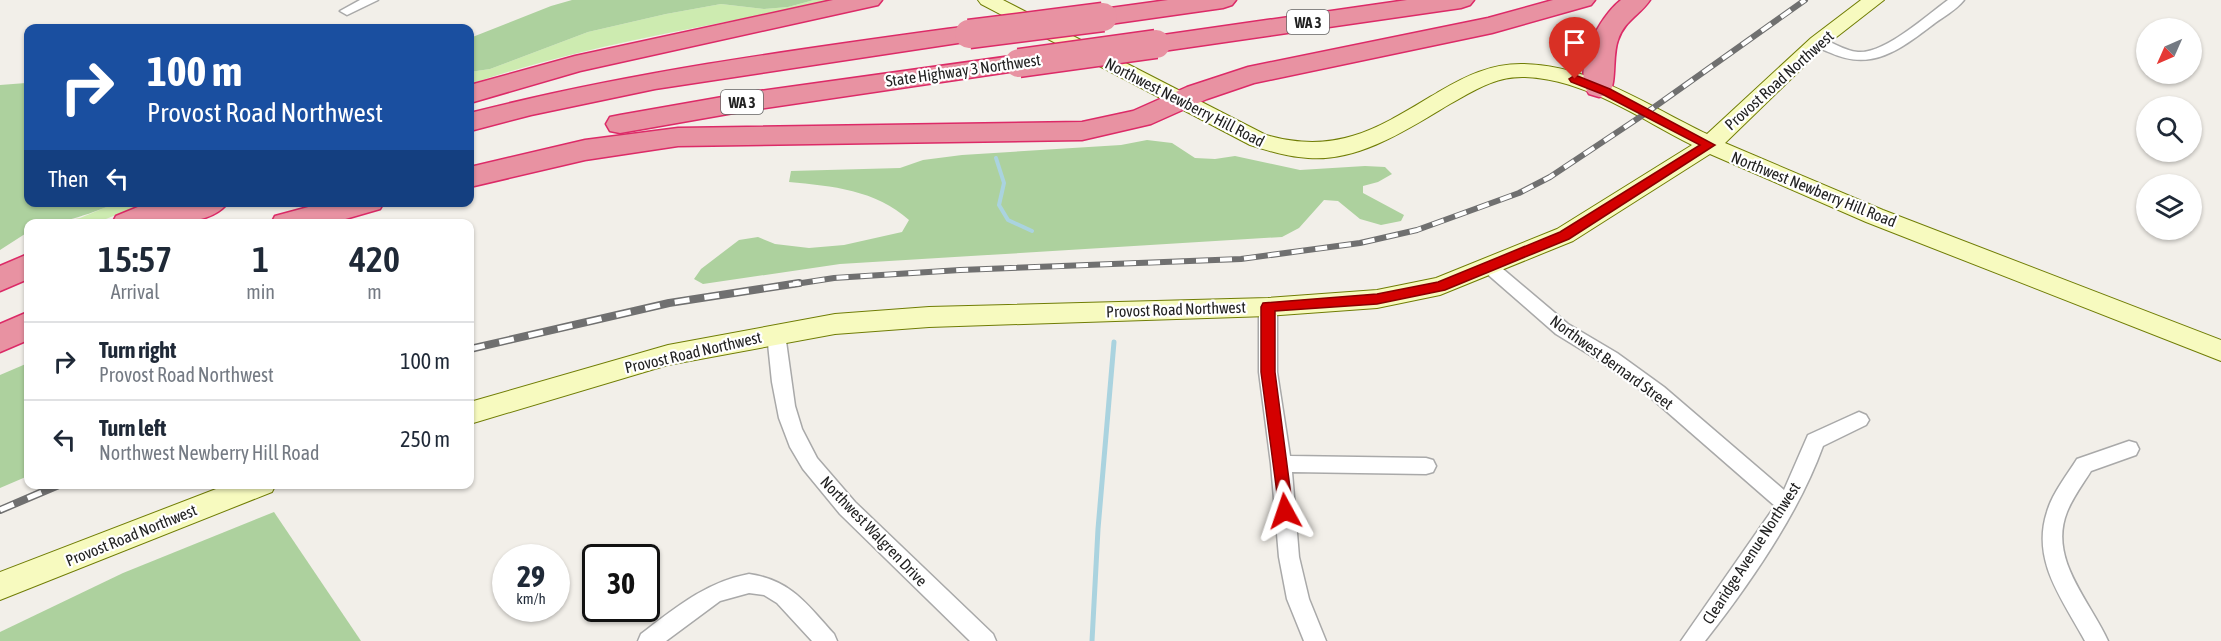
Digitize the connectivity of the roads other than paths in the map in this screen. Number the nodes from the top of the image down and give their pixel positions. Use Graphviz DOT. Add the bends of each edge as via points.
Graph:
graph roads {
  1 [pos="371,0"];
  2 [pos="869,0"];
  3 [pos="988,0"];
  4 [pos="1223,0"];
  5 [pos="1461,0"];
  6 [pos="1582,0"];
  7 [pos="1637,0"];
  8 [pos="1874,0"];
  9 [pos="1957,0"];
  10 [pos="347,11"];
  11 [pos="1818,42"];
  12 [pos="1599,88"];
  13 [pos="474,93"];
  14 [pos="1180,100"];
  15 [pos="474,121"];
  16 [pos="1709,145"];
  17 [pos="474,160"];
  18 [pos="474,176"];
  19 [pos="167,207"];
  20 [pos="201,207"];
  21 [pos="324,207"];
  22 [pos="350,207"];
  23 [pos="139,219"];
  24 [pos="171,219"];
  25 [pos="291,219"];
  26 [pos="305,219"];
  27 [pos="24,268"];
  28 [pos="1491,268"];
  29 [pos="0,279"];
  30 [pos="24,280"];
  31 [pos="0,291"];
  32 [pos="1268,307"];
  33 [pos="24,327"];
  34 [pos="776,334"];
  35 [pos="0,339"];
  36 [pos="2221,351"];
  37 [pos="474,412"];
  38 [pos="1859,420"];
  39 [pos="2129,449"];
  40 [pos="1281,465"];
  41 [pos="1426,466"];
  42 [pos="249,489"];
  43 [pos="1787,504"];
  44 [pos="0,586"];
  45 [pos="649,641"];
  46 [pos="826,641"];
  47 [pos="985,641"];
  48 [pos="1315,641"];
  49 [pos="1692,641"];
  50 [pos="2097,641"];
  1 -- 10 [label="street"];
  2 -- 13 [label="highway" via="575,64"];
  3 -- 14 [label="street, Northwest Newberry Hill Road"];
  4 -- 15 [label="highway, State Highway 3 Northwest / WA 3, bridge" via="693,73"];
  5 -- 17 [label="highway, State Highway 3 Northwest / WA 3, bridge" via="678,113"];
  6 -- 14 [label="highway" via="1503,22 1248,76"];
  7 -- 12 [label="highway" via="1611,23 1598,66"];
  8 -- 11 [label="street, Provost Road Northwest"];
  9 -- 11 [label="street" via="1880,52 1862,57"];
  11 -- 16 [label="street, Provost Road Northwest"];
  12 -- 14 [label="street, Northwest Newberry Hill Road" via="1546,73 1496,72 1365,141 1326,151 1272,146"];
  12 -- 16 [label="street, Northwest Newberry Hill Road"];
  14 -- 18 [label="highway" via="1141,118 1082,131 678,137 585,150"];
  16 -- 28 [label="street, Provost Road Northwest" via="1565,236"];
  16 -- 36 [label="street, Northwest Newberry Hill Road" via="1809,189"];
  19 -- 23 [label="highway"];
  20 -- 24 [label="highway"];
  21 -- 25 [label="highway"];
  22 -- 26 [label="highway"];
  27 -- 29 [label="highway"];
  28 -- 32 [label="street, Provost Road Northwest" via="1440,286 1377,299"];
  28 -- 43 [label="street, Northwest Bernard Street" via="1562,329 1657,392"];
  30 -- 31 [label="highway"];
  32 -- 34 [label="street, Provost Road Northwest" via="929,317 835,324"];
  32 -- 40 [label="street" via="1268,372"];
  33 -- 35 [label="highway"];
  34 -- 37 [label="street, Provost Road Northwest" via="668,355"];
  34 -- 47 [label="street, Northwest Walgren Drive" via="786,412 814,469 864,524"];
  38 -- 43 [label="street, Clearidge Avenue Northwest" via="1815,441"];
  39 -- 50 [label="street" via="2084,465 2057,511 2052,537 2055,564"];
  40 -- 41 [label="street"];
  40 -- 48 [label="street" via="1289,557 1298,599"];
  42 -- 44 [label="street, Provost Road Northwest"];
  43 -- 49 [label="street, Clearidge Avenue Northwest"];
  45 -- 46 [label="street" via="713,594 732,585 759,583 777,589"];
}
